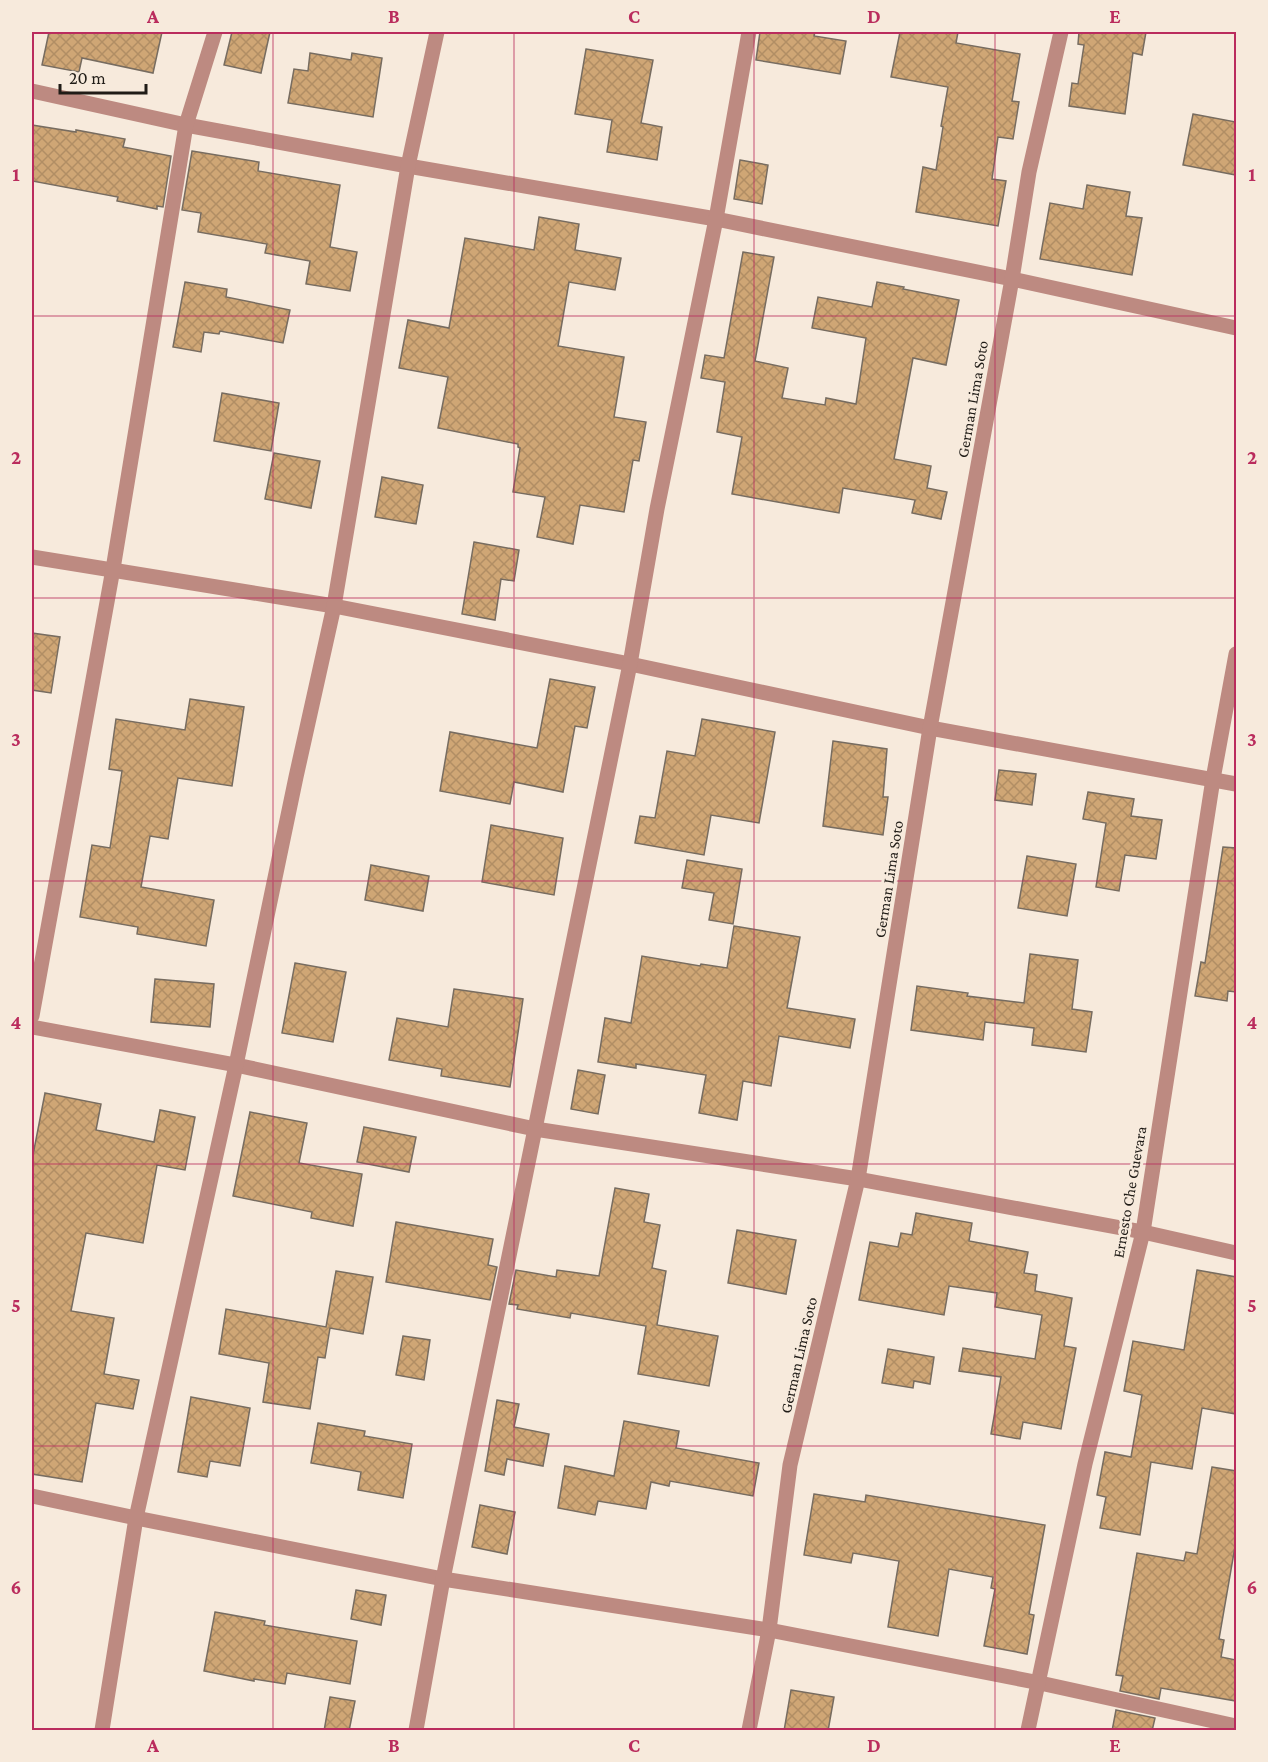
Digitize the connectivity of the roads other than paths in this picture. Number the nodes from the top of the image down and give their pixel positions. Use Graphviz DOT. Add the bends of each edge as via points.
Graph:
graph roads {
  1 [pos="215,32"];
  2 [pos="437,32"];
  3 [pos="749,32"];
  4 [pos="1061,32"];
  5 [pos="32,91"];
  6 [pos="186,125"];
  7 [pos="408,166"];
  8 [pos="716,219"];
  9 [pos="1012,279"];
  10 [pos="1236,328"];
  11 [pos="32,557"];
  12 [pos="112,569"];
  13 [pos="334,606"];
  14 [pos="1236,654"];
  15 [pos="630,664"];
  16 [pos="930,728"];
  17 [pos="1213,779"];
  18 [pos="1236,783"];
  19 [pos="32,1016"];
  20 [pos="32,1027"];
  21 [pos="236,1065"];
  22 [pos="536,1128"];
  23 [pos="858,1179"];
  24 [pos="1143,1232"];
  25 [pos="1236,1253"];
  26 [pos="32,1496"];
  27 [pos="136,1518"];
  28 [pos="443,1579"];
  29 [pos="769,1630"];
  30 [pos="1040,1683"];
  31 [pos="1236,1726"];
  32 [pos="102,1731"];
  33 [pos="416,1731"];
  34 [pos="749,1731"];
  35 [pos="1028,1731"];
  1 -- 6 [label="street"];
  2 -- 7 [label="street"];
  3 -- 8 [label="street"];
  4 -- 9 [label="street, German Lima Soto" via="1029,172"];
  5 -- 6 [label="street"];
  6 -- 7 [label="street"];
  6 -- 12 [label="street"];
  7 -- 8 [label="street"];
  7 -- 13 [label="street"];
  8 -- 9 [label="street"];
  8 -- 15 [label="street"];
  9 -- 10 [label="street"];
  9 -- 16 [label="street, German Lima Soto"];
  11 -- 12 [label="street"];
  12 -- 13 [label="street"];
  12 -- 19 [label="street"];
  13 -- 15 [label="street"];
  13 -- 21 [label="street"];
  14 -- 17 [label="street, Ernesto Che Guevara"];
  15 -- 16 [label="street"];
  15 -- 22 [label="street"];
  16 -- 17 [label="street"];
  16 -- 23 [label="street, German Lima Soto"];
  17 -- 18 [label="street"];
  17 -- 24 [label="street, Ernesto Che Guevara"];
  20 -- 21 [label="street"];
  21 -- 22 [label="street"];
  21 -- 27 [label="street"];
  22 -- 23 [label="street"];
  22 -- 28 [label="street"];
  23 -- 24 [label="street"];
  23 -- 29 [label="street, German Lima Soto" via="790,1464"];
  24 -- 25 [label="street"];
  24 -- 30 [label="street, Ernesto Che Guevara" via="1085,1464"];
  26 -- 27 [label="street"];
  27 -- 28 [label="street"];
  27 -- 32 [label="street"];
  28 -- 29 [label="street"];
  28 -- 33 [label="street"];
  29 -- 30 [label="street"];
  29 -- 34 [label="street, German Lima Soto"];
  30 -- 31 [label="street"];
  30 -- 35 [label="street, Ernesto Che Guevara"];
}
